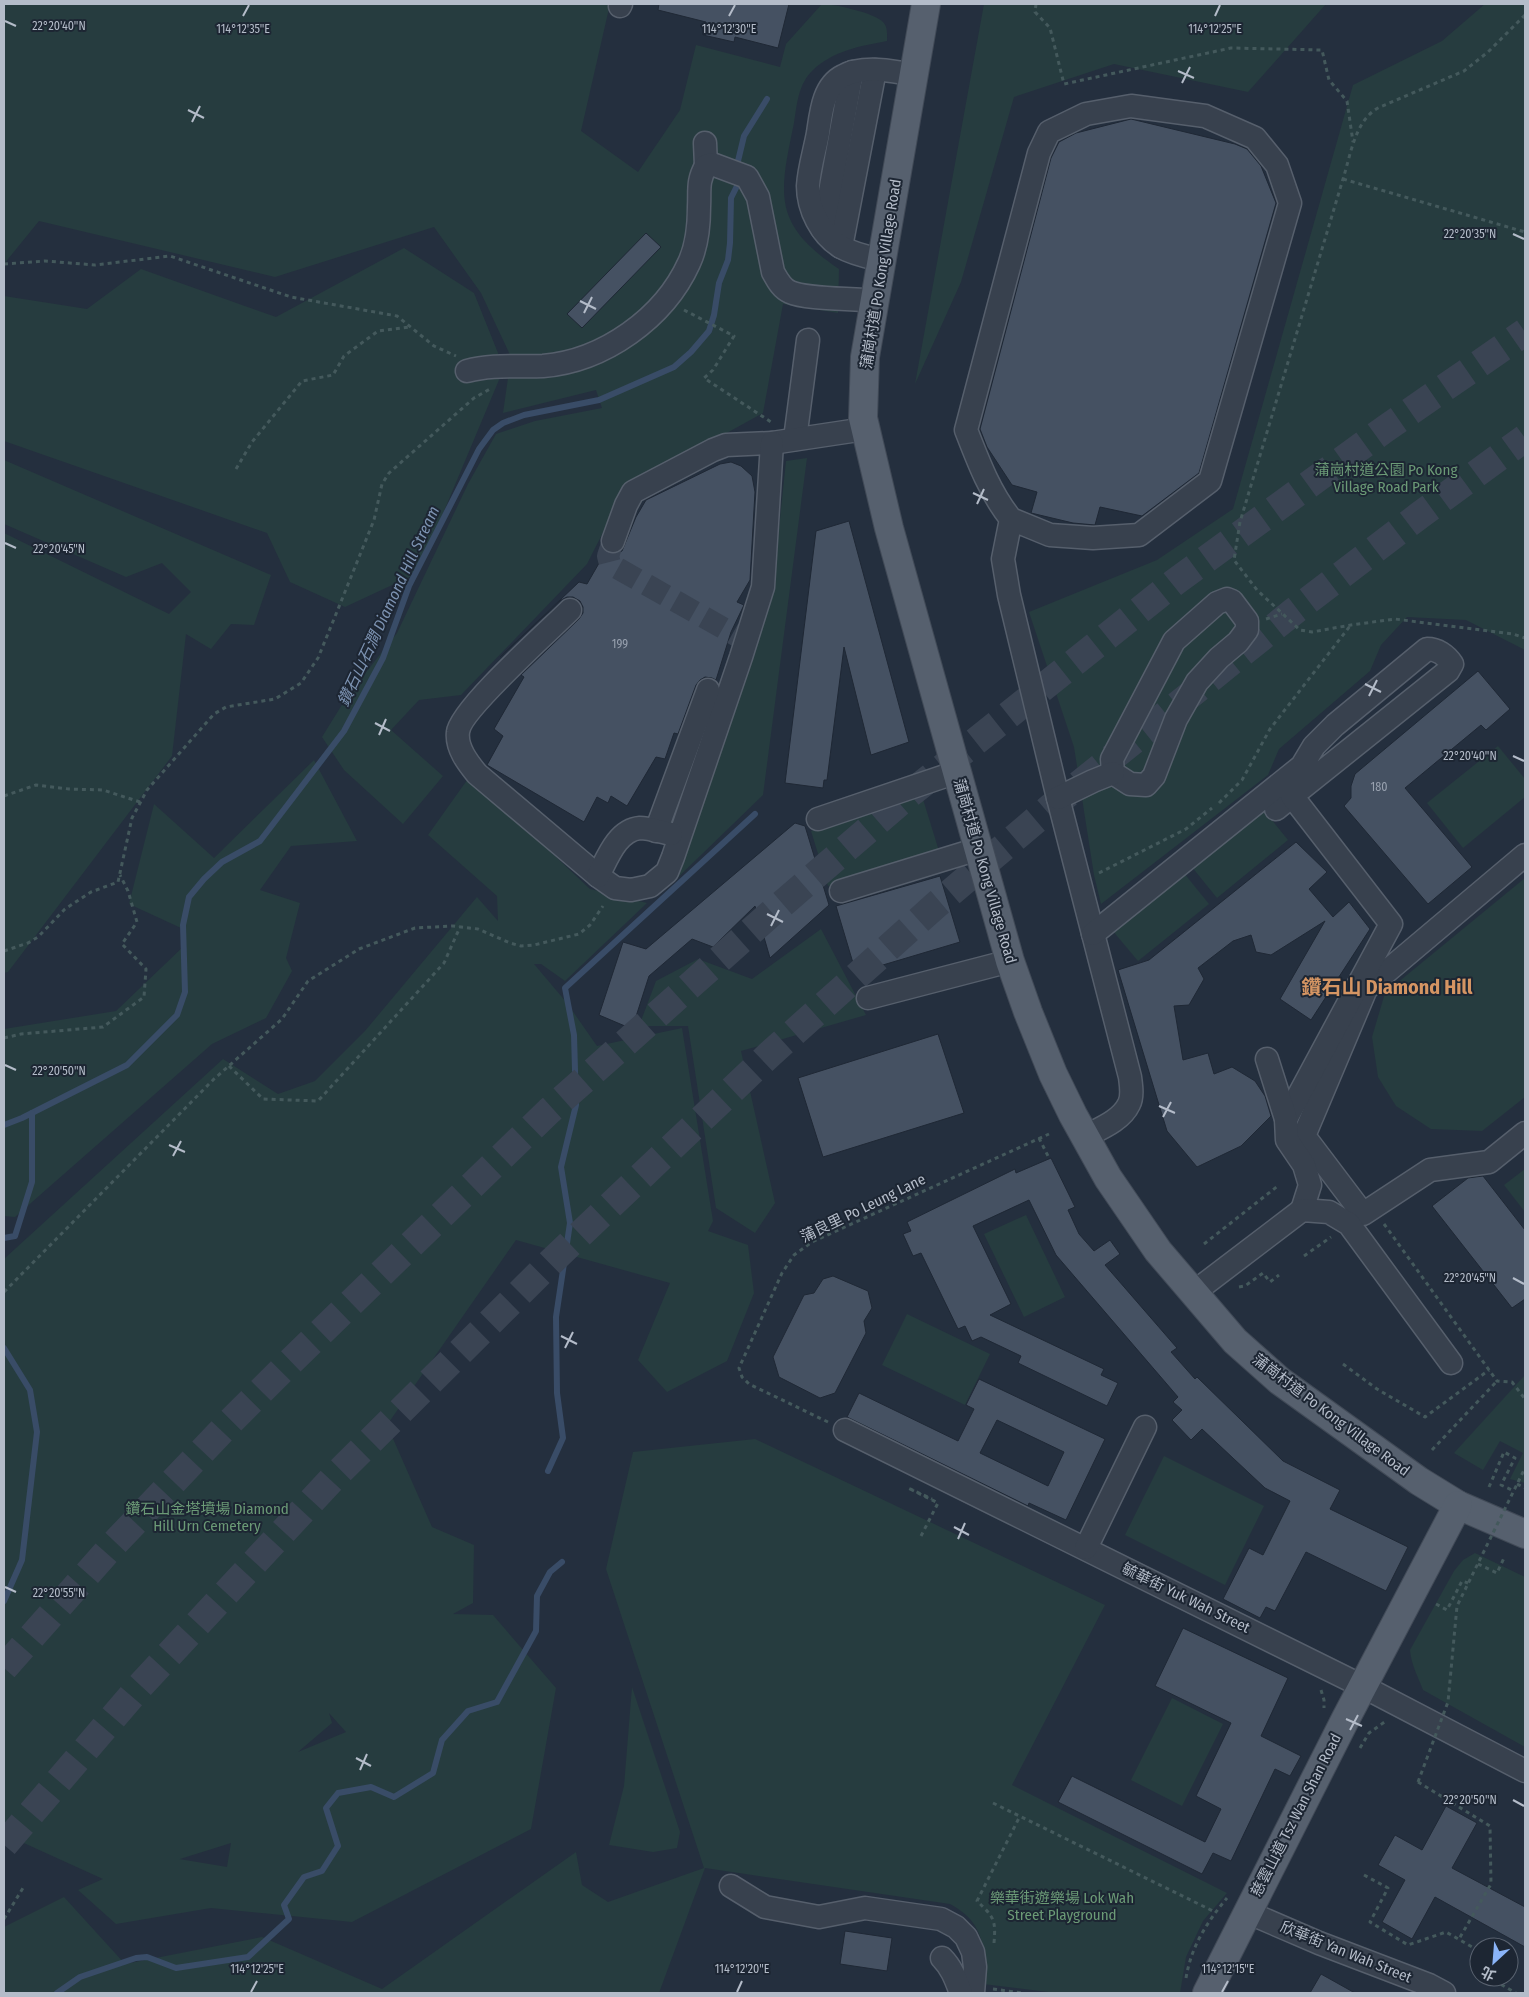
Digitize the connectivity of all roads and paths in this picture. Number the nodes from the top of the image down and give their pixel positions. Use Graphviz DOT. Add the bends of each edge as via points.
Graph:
graph roads {
  1 [pos="926,4"];
  2 [pos="1036,4"];
  3 [pos="1525,15"];
  4 [pos="874,70"];
  5 [pos="914,75"];
  6 [pos="705,143"];
  7 [pos="1354,145"];
  8 [pos="712,166"];
  9 [pos="1343,179"];
  10 [pos="1525,232"];
  11 [pos="842,247"];
  12 [pos="881,260"];
  13 [pos="4,264"];
  14 [pos="874,300"];
  15 [pos="682,309"];
  16 [pos="410,326"];
  17 [pos="808,340"];
  18 [pos="474,369"];
  19 [pos="492,388"];
  20 [pos="865,428"];
  21 [pos="772,432"];
  22 [pos="796,439"];
  23 [pos="236,469"];
  24 [pos="1011,519"];
  25 [pos="613,541"];
  26 [pos="570,610"];
  27 [pos="1351,624"];
  28 [pos="1525,638"];
  29 [pos="708,690"];
  30 [pos="1308,757"];
  31 [pos="1338,760"];
  32 [pos="957,772"];
  33 [pos="1113,773"];
  34 [pos="4,796"];
  35 [pos="1058,798"];
  36 [pos="140,802"];
  37 [pos="818,819"];
  38 [pos="656,831"];
  39 [pos="679,835"];
  40 [pos="978,849"];
  41 [pos="1525,855"];
  42 [pos="120,874"];
  43 [pos="1079,878"];
  44 [pos="606,882"];
  45 [pos="841,891"];
  46 [pos="460,927"];
  47 [pos="1093,934"];
  48 [pos="4,951"];
  49 [pos="1010,961"];
  50 [pos="868,998"];
  51 [pos="4,1038"];
  52 [pos="1267,1059"];
  53 [pos="229,1066"];
  54 [pos="1286,1119"];
  55 [pos="1049,1134"];
  56 [pos="1525,1134"];
  57 [pos="1084,1137"];
  58 [pos="1039,1138"];
  59 [pos="1049,1158"];
  60 [pos="1279,1185"];
  61 [pos="1302,1210"];
  62 [pos="1363,1214"];
  63 [pos="1334,1235"];
  64 [pos="1204,1244"];
  65 [pos="1304,1256"];
  66 [pos="1279,1275"];
  67 [pos="1239,1288"];
  68 [pos="4,1292"];
  69 [pos="1193,1293"];
  70 [pos="1450,1363"];
  71 [pos="1344,1364"];
  72 [pos="1489,1370"];
  73 [pos="1497,1381"];
  74 [pos="1525,1399"];
  75 [pos="838,1427"];
  76 [pos="1145,1427"];
  77 [pos="1432,1450"];
  78 [pos="1525,1468"];
  79 [pos="1517,1484"];
  80 [pos="1489,1487"];
  81 [pos="1525,1488"];
  82 [pos="1514,1491"];
  83 [pos="943,1504"];
  84 [pos="1458,1505"];
  85 [pos="1525,1534"];
  86 [pos="922,1536"];
  87 [pos="1086,1548"];
  88 [pos="1504,1558"];
  89 [pos="1478,1564"];
  90 [pos="1468,1583"];
  91 [pos="1436,1604"];
  92 [pos="1315,1684"];
  93 [pos="1362,1686"];
  94 [pos="1324,1709"];
  95 [pos="1387,1720"];
  96 [pos="1431,1738"];
  97 [pos="1440,1743"];
  98 [pos="1357,1754"];
  99 [pos="1525,1771"];
  100 [pos="993,1803"];
  101 [pos="1020,1816"];
  102 [pos="1364,1875"];
  103 [pos="731,1886"];
  104 [pos="23,1888"];
  105 [pos="1215,1912"];
  106 [pos="1247,1912"];
  107 [pos="4,1919"];
  108 [pos="1459,1939"];
  109 [pos="1469,1945"];
  110 [pos="993,1950"];
  111 [pos="942,1958"];
  112 [pos="961,1993"];
  113 [pos="972,1993"];
  114 [pos="1207,1993"];
  115 [pos="1444,1993"];
  1 -- 5 [label="main road, 蒲崗村道 Po Kong Village Road"];
  2 -- 7 [label="path" via="1035,12 1050,28 1064,84 1231,48 1322,50 1328,80 1347,101"];
  3 -- 7 [label="path" via="1464,71 1372,111 1365,118"];
  4 -- 5 [label="street"];
  4 -- 11 [label="street"];
  4 -- 11 [label="street" via="852,72 823,230"];
  5 -- 12 [label="main road, 蒲崗村道 Po Kong Village Road"];
  6 -- 8 [label="street"];
  7 -- 9 [label="path"];
  8 -- 14 [label="street" via="747,178 758,197 773,272 789,292"];
  8 -- 18 [label="street" via="699,181 697,232 689,263 661,305 645,322 614,343 570,360 544,366"];
  9 -- 10 [label="path"];
  9 -- 27 [label="path" via="1240,522 1234,560 1257,590 1300,630 1312,632"];
  11 -- 12 [label="street"];
  12 -- 14 [label="main road, 蒲崗村道 Po Kong Village Road"];
  13 -- 16 [label="path" via="45,261 95,265 170,256 291,298 397,316"];
  14 -- 20 [label="main road, 蒲崗村道 Po Kong Village Road" via="865,357 862,418"];
  15 -- 21 [label="path" via="734,336 713,370 704,378"];
  16 -- 18 [label="path" via="434,346"];
  16 -- 23 [label="path" via="378,331 344,356 334,375 302,381 252,442"];
  17 -- 22 [label="street"];
  19 -- 36 [label="path" via="474,398 388,473 382,484 374,520 318,658 301,683 275,699 226,707 214,714"];
  20 -- 22 [label="street"];
  20 -- 32 [label="main road, 蒲崗村道 Po Kong Village Road" via="889,528"];
  21 -- 22 [label="street"];
  21 -- 25 [label="street" via="713,450 640,487 626,505"];
  21 -- 39 [label="street" via="763,587"];
  24 -- 24 [label="street" via="999,504 966,430 1039,153 1048,132 1086,114 1131,106 1205,116 1255,138 1276,165 1290,203 1210,481 1139,535 1093,538 1050,534"];
  24 -- 35 [label="street" via="1003,559 1009,595"];
  26 -- 44 [label="street" via="492,685 466,716 458,731 459,744 468,764 477,774"];
  27 -- 28 [label="path" via="1395,619"];
  27 -- 43 [label="path" via="1270,729 1242,780 1220,802 1186,829 1094,875"];
  29 -- 38 [label="street"];
  30 -- 31 [label="street"];
  30 -- 31 [label="street" via="1314,746 1335,725 1427,649 1438,651 1450,660 1448,671"];
  30 -- 47 [label="street" via="1302,766"];
  31 -- 54 [label="street" via="1284,802 1391,924"];
  32 -- 37 [label="street"];
  32 -- 40 [label="main road, 蒲崗村道 Po Kong Village Road"];
  33 -- 33 [label="street" via="1130,784 1146,785 1154,776 1176,719 1197,682 1247,630 1247,621 1232,601 1228,599 1217,603 1174,642 1112,759"];
  33 -- 35 [label="street"];
  34 -- 36 [label="path" via="36,785 103,790"];
  35 -- 43 [label="street"];
  36 -- 42 [label="path" via="132,818"];
  38 -- 39 [label="street"];
  38 -- 44 [label="street" via="640,828 625,833 616,843"];
  39 -- 44 [label="street" via="667,872 650,886 631,890"];
  40 -- 45 [label="street"];
  40 -- 49 [label="main road, 蒲崗村道 Po Kong Village Road"];
  41 -- 62 [label="street" via="1366,989 1304,1136"];
  42 -- 48 [label="path" via="118,882 91,892 65,909 38,937"];
  42 -- 51 [label="path" via="137,922 122,944 146,969 144,997 103,1027"];
  43 -- 47 [label="street"];
  44 -- 46 [label="path" via="590,925 579,934 521,946 478,929"];
  46 -- 53 [label="path" via="415,928 359,949 308,981 282,1019"];
  46 -- 53 [label="path" via="444,963 318,1101 263,1099"];
  47 -- 57 [label="street" via="1132,1091 1129,1105 1118,1118"];
  49 -- 50 [label="street"];
  49 -- 57 [label="main road, 蒲崗村道 Po Kong Village Road" via="1053,1074"];
  52 -- 54 [label="street"];
  53 -- 68 [label="path"];
  54 -- 61 [label="street" via="1287,1140 1304,1165 1310,1185"];
  55 -- 58 [label="path, 蒲良里 Po Leung Lane"];
  56 -- 62 [label="street" via="1489,1162 1430,1170"];
  57 -- 69 [label="main road, 蒲崗村道 Po Kong Village Road" via="1134,1218"];
  58 -- 59 [label="path"];
  58 -- 75 [label="path, 蒲良里 Po Leung Lane" via="812,1242 794,1255 739,1368 748,1384"];
  60 -- 64 [label="path"];
  61 -- 69 [label="street"];
  61 -- 70 [label="street" via="1329,1212 1349,1224"];
  62 -- 72 [label="path" via="1383,1222"];
  63 -- 65 [label="path"];
  66 -- 67 [label="path" via="1270,1282 1263,1273"];
  69 -- 84 [label="main road, 蒲崗村道 Po Kong Village Road" via="1235,1341 1280,1381 1385,1458"];
  71 -- 72 [label="path" via="1377,1389 1425,1417"];
  72 -- 73 [label="path"];
  73 -- 74 [label="path" via="1512,1382"];
  73 -- 77 [label="path"];
  75 -- 87 [label="street, 毓華街 Yuk Wah Street"];
  76 -- 87 [label="street"];
  78 -- 79 [label="path, bridge"];
  79 -- 81 [label="path"];
  79 -- 82 [label="path, bridge"];
  80 -- 82 [label="path" via="1504,1452 1515,1458 1501,1485"];
  82 -- 89 [label="path, bridge"];
  83 -- 86 [label="path" via="908,1488 938,1503"];
  84 -- 85 [label="main road, 蒲崗村道 Po Kong Village Road"];
  84 -- 93 [label="main road, 慈雲山道 Tsz Wan Shan Road"];
  87 -- 93 [label="street, 毓華街 Yuk Wah Street"];
  88 -- 89 [label="path" via="1497,1573"];
  89 -- 90 [label="path, bridge"];
  90 -- 91 [label="path" via="1462,1580 1446,1610"];
  90 -- 108 [label="path, bridge" via="1457,1606 1448,1702 1418,1782 1490,1826 1491,1884"];
  92 -- 94 [label="path" via="1322,1691"];
  93 -- 99 [label="street, 毓華街 Yuk Wah Street"];
  93 -- 106 [label="main road, 慈雲山道 Tsz Wan Shan Road"];
  95 -- 98 [label="path" via="1369,1733"];
  96 -- 97 [label="path"];
  100 -- 101 [label="path"];
  101 -- 105 [label="path"];
  101 -- 110 [label="path" via="977,1901 995,1924"];
  102 -- 108 [label="path" via="1388,1888 1370,1922 1408,1945 1446,1932"];
  103 -- 113 [label="street" via="764,1907 819,1917 865,1908 941,1919 956,1927 973,1952"];
  104 -- 107 [label="path"];
  106 -- 114 [label="main road, 慈雲山道 Tsz Wan Shan Road"];
  106 -- 115 [label="street, 欣華街 Yan Wah Street"];
  108 -- 109 [label="path"];
  111 -- 112 [label="street" via="949,1965"];
}
